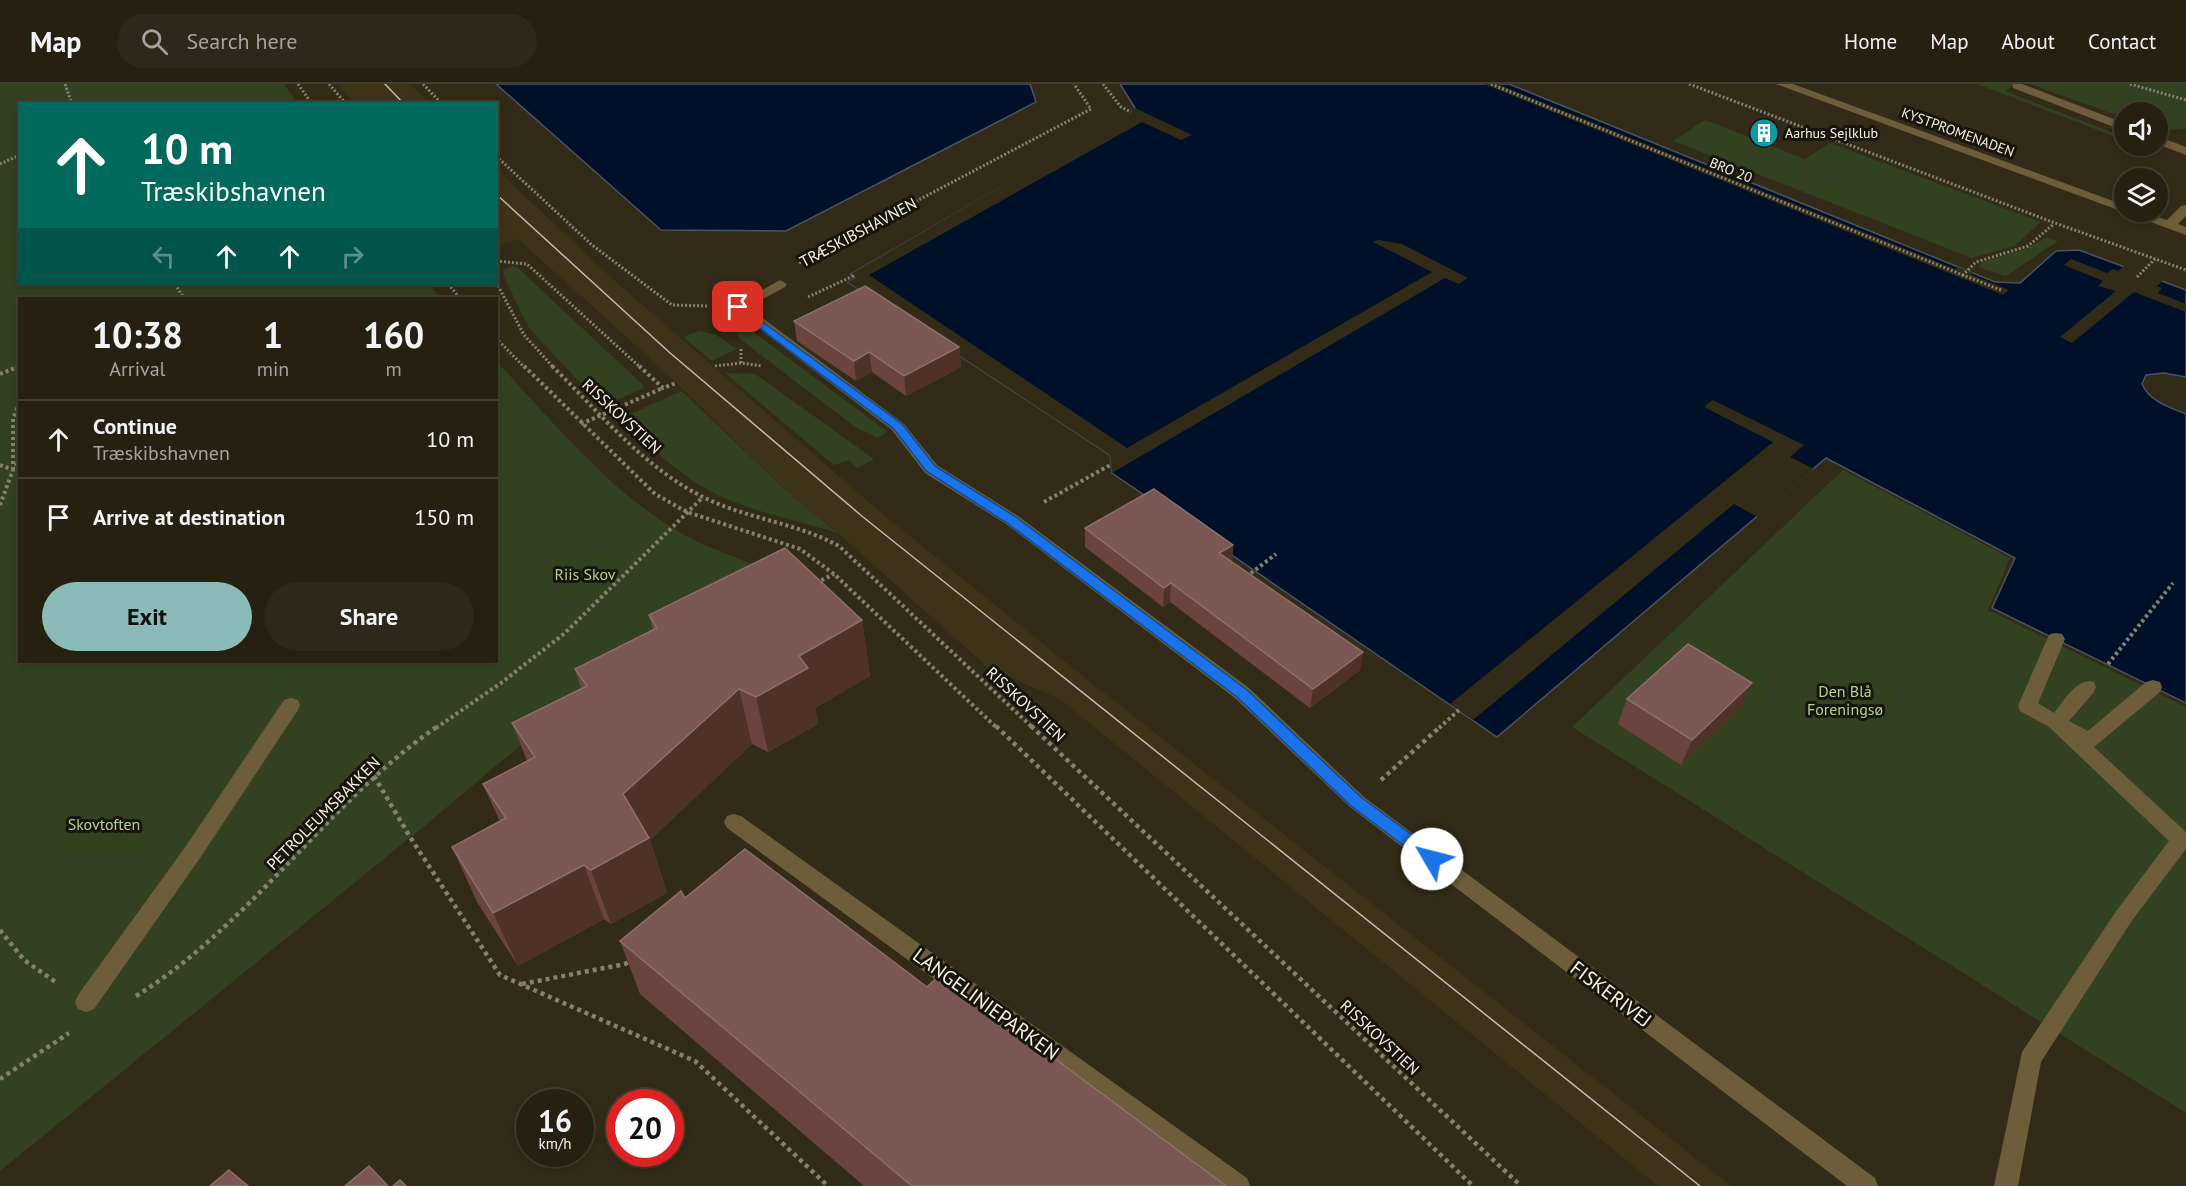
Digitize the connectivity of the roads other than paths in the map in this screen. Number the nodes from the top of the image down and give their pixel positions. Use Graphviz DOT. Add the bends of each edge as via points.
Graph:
graph roads {
  1 [pos="1782,84"];
  2 [pos="2017,86"];
  3 [pos="2114,123"];
  4 [pos="2168,145"];
  5 [pos="2186,152"];
  6 [pos="2114,205"];
  7 [pos="2186,209"];
  8 [pos="2160,222"];
  9 [pos="2169,225"];
  10 [pos="2186,231"];
  11 [pos="780,284"];
  12 [pos="2056,639"];
  13 [pos="2087,687"];
  14 [pos="2153,687"];
  15 [pos="291,705"];
  16 [pos="2056,723"];
  17 [pos="734,822"];
  18 [pos="91,1009"];
  19 [pos="1238,1186"];
  20 [pos="1866,1186"];
  21 [pos="2006,1186"];
  1 -- 6 [label="street, KYSTPROMENADEN"];
  2 -- 3 [label="street"];
  4 -- 5 [label="street"];
  7 -- 9 [label="street"];
  8 -- 9 [label="street"];
  9 -- 10 [label="street"];
  11 -- 20 [label="street, FISKERIVEJ" via="738,307 898,427 930,469 1012,520 1242,693 1357,802"];
  12 -- 16 [label="street" via="2027,706"];
  13 -- 16 [label="street"];
  14 -- 16 [label="street" via="2089,741"];
  15 -- 18 [label="street"];
  16 -- 21 [label="street" via="2181,840 2124,916 2030,1059"];
  17 -- 19 [label="street, LANGELINIEPARKEN"];
}
